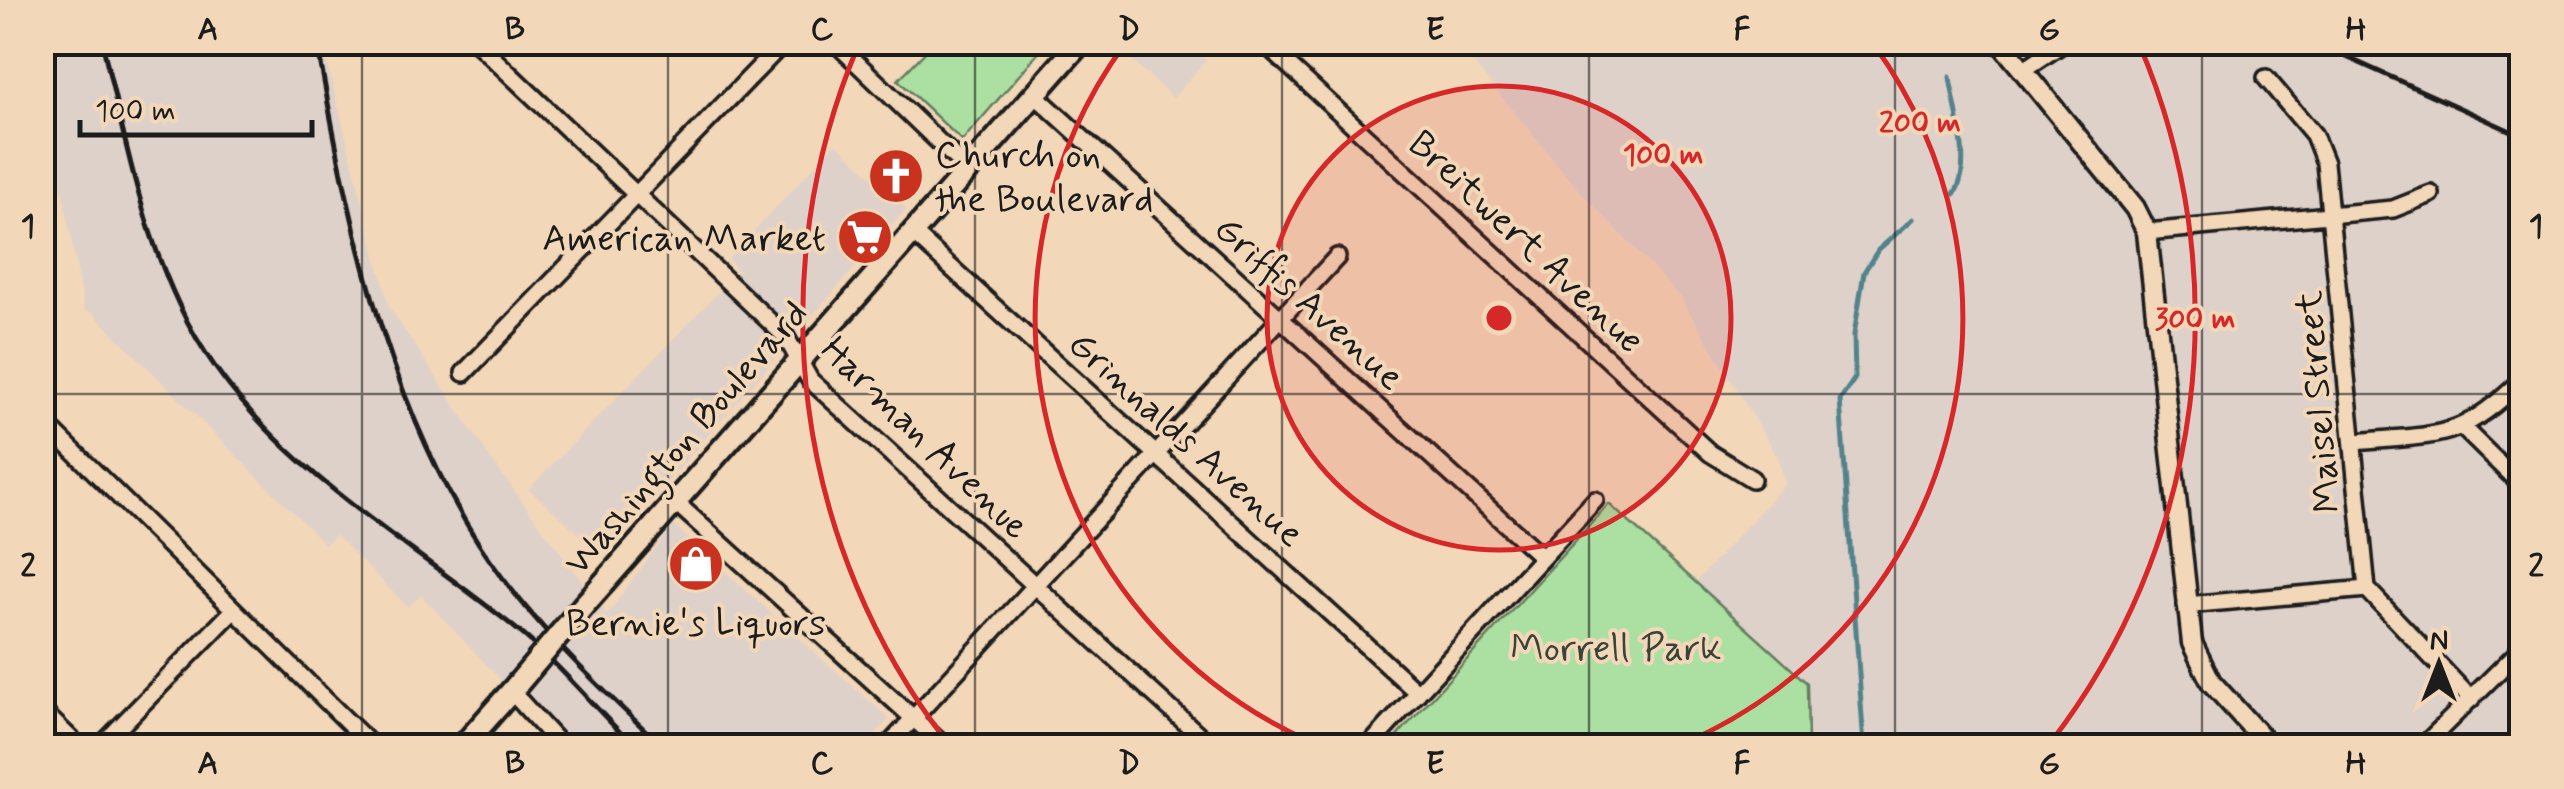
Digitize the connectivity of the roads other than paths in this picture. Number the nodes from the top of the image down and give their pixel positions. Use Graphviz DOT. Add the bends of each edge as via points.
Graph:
graph roads {
  1 [pos="476,42"];
  2 [pos="784,42"];
  3 [pos="834,42"];
  4 [pos="1081,42"];
  5 [pos="1263,42"];
  6 [pos="2000,42"];
  7 [pos="2064,42"];
  8 [pos="2023,70"];
  9 [pos="2266,78"];
  10 [pos="1035,95"];
  11 [pos="968,170"];
  12 [pos="2431,194"];
  13 [pos="636,195"];
  14 [pos="2332,216"];
  15 [pos="912,232"];
  16 [pos="2147,232"];
  17 [pos="1337,257"];
  18 [pos="1281,319"];
  19 [pos="796,362"];
  20 [pos="464,373"];
  21 [pos="2522,380"];
  22 [pos="42,420"];
  23 [pos="2463,428"];
  24 [pos="2355,442"];
  25 [pos="1156,454"];
  26 [pos="1752,479"];
  27 [pos="2522,486"];
  28 [pos="673,500"];
  29 [pos="1595,500"];
  30 [pos="1542,557"];
  31 [pos="1036,586"];
  32 [pos="2368,589"];
  33 [pos="2186,605"];
  34 [pos="234,610"];
  35 [pos="2522,648"];
  36 [pos="514,689"];
  37 [pos="1418,693"];
  38 [pos="2471,699"];
  39 [pos="42,713"];
  40 [pos="914,719"];
  41 [pos="76,746"];
  42 [pos="102,746"];
  43 [pos="372,746"];
  44 [pos="463,746"];
  45 [pos="561,746"];
  46 [pos="888,746"];
  47 [pos="944,746"];
  48 [pos="1210,746"];
  49 [pos="1368,746"];
  50 [pos="2269,746"];
  51 [pos="2424,746"];
  1 -- 13 [label="street, Harman Avenue"];
  2 -- 13 [label="street"];
  3 -- 11 [label="street"];
  4 -- 10 [label="main road, Washington Boulevard"];
  5 -- 26 [label="street, Breitwert Avenue" via="1710,453"];
  6 -- 8 [label="street"];
  7 -- 8 [label="street"];
  8 -- 16 [label="street"];
  9 -- 14 [label="street, Maisel Street" via="2322,150"];
  10 -- 11 [label="main road, Washington Boulevard"];
  10 -- 18 [label="street, Griffis Avenue"];
  11 -- 15 [label="main road, Washington Boulevard"];
  12 -- 14 [label="street" via="2394,209"];
  13 -- 19 [label="street, Harman Avenue" via="786,338"];
  13 -- 20 [label="street"];
  14 -- 16 [label="street"];
  14 -- 24 [label="street, Maisel Street"];
  15 -- 19 [label="main road, Washington Boulevard"];
  15 -- 25 [label="street, Grinnalds Avenue"];
  16 -- 33 [label="street"];
  17 -- 18 [label="street"];
  18 -- 25 [label="street"];
  18 -- 30 [label="street, Griffis Avenue"];
  19 -- 28 [label="main road, Washington Boulevard"];
  19 -- 31 [label="street, Harman Avenue"];
  21 -- 23 [label="street"];
  22 -- 34 [label="street"];
  23 -- 24 [label="street"];
  23 -- 27 [label="street"];
  24 -- 32 [label="street, Maisel Street"];
  25 -- 31 [label="street"];
  25 -- 37 [label="street, Grinnalds Avenue"];
  28 -- 36 [label="main road, Washington Boulevard, bridge"];
  28 -- 40 [label="street"];
  29 -- 30 [label="street"];
  30 -- 37 [label="street"];
  31 -- 40 [label="street"];
  31 -- 48 [label="street, Harman Avenue"];
  32 -- 33 [label="street"];
  32 -- 38 [label="street"];
  33 -- 50 [label="street" via="2200,664 2227,704"];
  34 -- 42 [label="street"];
  34 -- 43 [label="street"];
  35 -- 38 [label="street"];
  36 -- 44 [label="main road, Washington Boulevard"];
  36 -- 45 [label="street"];
  37 -- 49 [label="street"];
  38 -- 51 [label="street"];
  39 -- 41 [label="street"];
  40 -- 46 [label="street"];
  40 -- 47 [label="street"];
}
